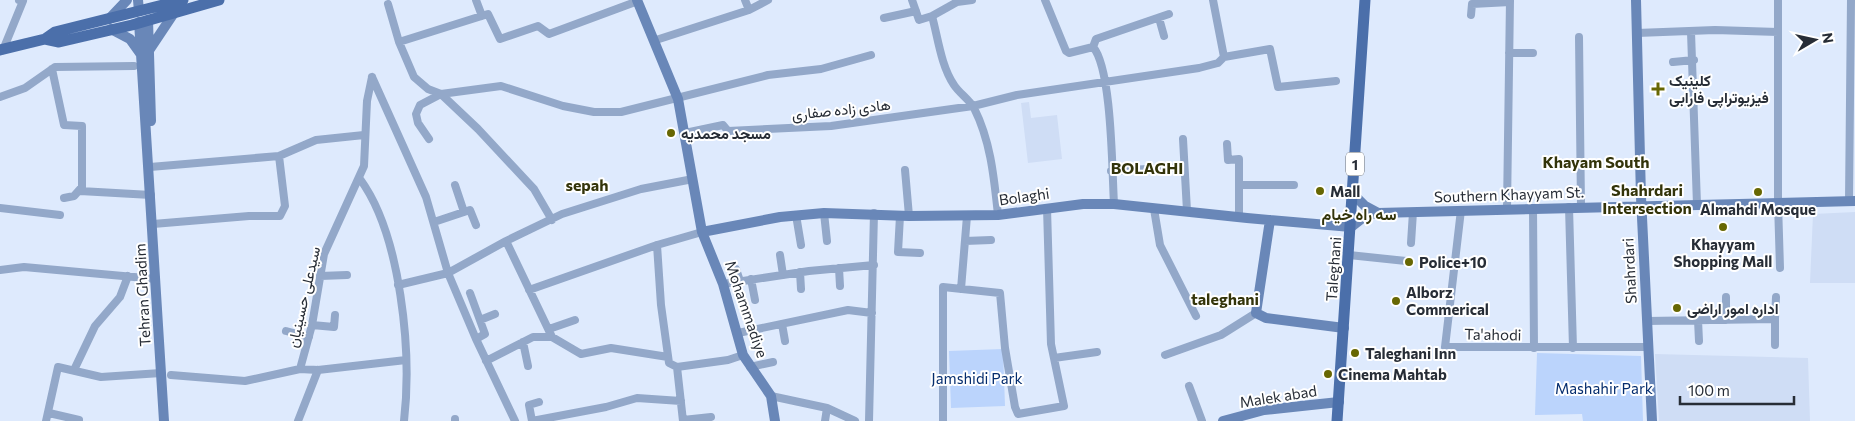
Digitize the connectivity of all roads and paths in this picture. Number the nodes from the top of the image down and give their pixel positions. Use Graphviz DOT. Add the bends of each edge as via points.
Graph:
graph roads {
  1 [pos="19,0"];
  2 [pos="127,0"];
  3 [pos="183,0"];
  4 [pos="219,0"];
  5 [pos="476,0"];
  6 [pos="637,0"];
  7 [pos="745,0"];
  8 [pos="768,0"];
  9 [pos="912,0"];
  10 [pos="972,0"];
  11 [pos="1045,0"];
  12 [pos="1213,0"];
  13 [pos="1365,0"];
  14 [pos="1636,0"];
  15 [pos="1778,0"];
  16 [pos="1851,0"];
  17 [pos="1510,1"];
  18 [pos="388,4"];
  19 [pos="749,10"];
  20 [pos="143,11"];
  21 [pos="916,11"];
  22 [pos="174,13"];
  23 [pos="1170,14"];
  24 [pos="1471,15"];
  25 [pos="482,16"];
  26 [pos="932,16"];
  27 [pos="884,18"];
  28 [pos="1158,18"];
  29 [pos="110,24"];
  30 [pos="1692,32"];
  31 [pos="1778,32"];
  32 [pos="1637,33"];
  33 [pos="1164,36"];
  34 [pos="1579,37"];
  35 [pos="656,40"];
  36 [pos="399,42"];
  37 [pos="1093,47"];
  38 [pos="2,50"];
  39 [pos="150,50"];
  40 [pos="1509,52"];
  41 [pos="1533,53"];
  42 [pos="871,55"];
  43 [pos="1224,57"];
  44 [pos="142,58"];
  45 [pos="1694,60"];
  46 [pos="1673,62"];
  47 [pos="134,66"];
  48 [pos="52,69"];
  49 [pos="1336,81"];
  50 [pos="1105,82"];
  51 [pos="441,94"];
  52 [pos="0,97"];
  53 [pos="678,99"];
  54 [pos="973,106"];
  55 [pos="685,133"];
  56 [pos="364,136"];
  57 [pos="429,139"];
  58 [pos="1183,139"];
  59 [pos="1227,144"];
  60 [pos="279,156"];
  61 [pos="150,167"];
  62 [pos="1184,167"];
  63 [pos="905,170"];
  64 [pos="1112,171"];
  65 [pos="693,178"];
  66 [pos="360,179"];
  67 [pos="455,185"];
  68 [pos="1239,185"];
  69 [pos="1294,185"];
  70 [pos="80,191"];
  71 [pos="1352,194"];
  72 [pos="152,195"];
  73 [pos="64,198"];
  74 [pos="1852,201"];
  75 [pos="1778,203"];
  76 [pos="1114,204"];
  77 [pos="1697,206"];
  78 [pos="1569,207"];
  79 [pos="1581,207"];
  80 [pos="1641,207"];
  81 [pos="0,208"];
  82 [pos="1047,208"];
  83 [pos="1507,208"];
  84 [pos="1533,208"];
  85 [pos="1154,209"];
  86 [pos="1461,210"];
  87 [pos="1187,211"];
  88 [pos="464,212"];
  89 [pos="1413,212"];
  90 [pos="824,213"];
  91 [pos="1378,213"];
  92 [pos="874,214"];
  93 [pos="60,215"];
  94 [pos="796,215"];
  95 [pos="998,215"];
  96 [pos="905,216"];
  97 [pos="967,216"];
  98 [pos="1239,217"];
  99 [pos="552,220"];
  100 [pos="1270,220"];
  101 [pos="434,222"];
  102 [pos="153,224"];
  103 [pos="476,225"];
  104 [pos="1351,226"];
  105 [pos="702,232"];
  106 [pos="991,240"];
  107 [pos="506,241"];
  108 [pos="827,241"];
  109 [pos="965,241"];
  110 [pos="1411,243"];
  111 [pos="657,245"];
  112 [pos="801,246"];
  113 [pos="920,253"];
  114 [pos="780,255"];
  115 [pos="1349,255"];
  116 [pos="1406,261"];
  117 [pos="874,264"];
  118 [pos="839,268"];
  119 [pos="1780,268"];
  120 [pos="0,270"];
  121 [pos="736,270"];
  122 [pos="800,272"];
  123 [pos="448,273"];
  124 [pos="347,275"];
  125 [pos="782,275"];
  126 [pos="128,276"];
  127 [pos="320,276"];
  128 [pos="156,279"];
  129 [pos="752,280"];
  130 [pos="740,281"];
  131 [pos="723,284"];
  132 [pos="398,285"];
  133 [pos="840,286"];
  134 [pos="801,289"];
  135 [pos="529,290"];
  136 [pos="961,290"];
  137 [pos="470,293"];
  138 [pos="1726,297"];
  139 [pos="1776,297"];
  140 [pos="755,300"];
  141 [pos="872,313"];
  142 [pos="1256,313"];
  143 [pos="495,314"];
  144 [pos="334,316"];
  145 [pos="1196,316"];
  146 [pos="1776,319"];
  147 [pos="480,320"];
  148 [pos="574,320"];
  149 [pos="1698,320"];
  150 [pos="1726,320"];
  151 [pos="1647,321"];
  152 [pos="782,324"];
  153 [pos="312,325"];
  154 [pos="1344,328"];
  155 [pos="549,329"];
  156 [pos="286,331"];
  157 [pos="738,333"];
  158 [pos="309,337"];
  159 [pos="552,337"];
  160 [pos="476,339"];
  161 [pos="785,341"];
  162 [pos="1699,341"];
  163 [pos="523,342"];
  164 [pos="1775,346"];
  165 [pos="1648,347"];
  166 [pos="1534,348"];
  167 [pos="1573,348"];
  168 [pos="1097,352"];
  169 [pos="743,354"];
  170 [pos="1164,355"];
  171 [pos="668,357"];
  172 [pos="1054,358"];
  173 [pos="406,360"];
  174 [pos="486,360"];
  175 [pos="773,362"];
  176 [pos="528,366"];
  177 [pos="676,367"];
  178 [pos="750,367"];
  179 [pos="300,369"];
  180 [pos="74,370"];
  181 [pos="318,370"];
  182 [pos="166,374"];
  183 [pos="1189,386"];
  184 [pos="771,396"];
  185 [pos="681,401"];
  186 [pos="539,402"];
  187 [pos="1339,402"];
  188 [pos="827,408"];
  189 [pos="49,413"];
  190 [pos="711,417"];
  191 [pos="79,420"];
  192 [pos="683,420"];
  193 [pos="46,421"];
  194 [pos="164,421"];
  195 [pos="298,421"];
  196 [pos="404,421"];
  197 [pos="514,421"];
  198 [pos="532,421"];
  199 [pos="776,421"];
  200 [pos="825,421"];
  201 [pos="854,421"];
  202 [pos="869,421"];
  203 [pos="943,421"];
  204 [pos="1202,421"];
  205 [pos="1223,421"];
  206 [pos="1338,421"];
  207 [pos="1652,421"];
  1 -- 38 [label="street" via="23,1"];
  2 -- 29 [label="main road"];
  3 -- 20 [label="main road"];
  4 -- 22 [label="main road"];
  5 -- 25 [label="street"];
  6 -- 25 [label="street" via="549,34 538,26 500,39 488,14"];
  6 -- 35 [label="main road, Mohammadiye"];
  7 -- 19 [label="street"];
  8 -- 19 [label="street"];
  9 -- 21 [label="street"];
  10 -- 26 [label="street" via="957,2"];
  11 -- 37 [label="street" via="1066,51"];
  12 -- 43 [label="street"];
  13 -- 71 [label="main road, Taleghani / 1"];
  14 -- 32 [label="main road, Shahrdari"];
  15 -- 31 [label="street"];
  16 -- 74 [label="street"];
  17 -- 24 [label="street" via="1472,4"];
  17 -- 40 [label="street"];
  18 -- 36 [label="street"];
  19 -- 35 [label="street"];
  20 -- 22 [label="main road"];
  20 -- 29 [label="main road"];
  20 -- 39 [label="main road, Tehran Ghadim"];
  20 -- 44 [label="main road, Tehran Ghadim"];
  21 -- 26 [label="street" via="919,20"];
  21 -- 27 [label="street"];
  22 -- 39 [label="main road"];
  23 -- 28 [label="street"];
  25 -- 36 [label="street"];
  26 -- 54 [label="street" via="946,71 954,86"];
  28 -- 33 [label="street"];
  28 -- 37 [label="street" via="1096,39"];
  29 -- 38 [label="main road" via="59,42 45,39"];
  29 -- 44 [label="main road" via="130,39"];
  30 -- 31 [label="street"];
  30 -- 32 [label="street"];
  30 -- 45 [label="street"];
  31 -- 75 [label="street"];
  32 -- 80 [label="main road, Shahrdari"];
  34 -- 79 [label="street"];
  35 -- 53 [label="main road, Mohammadiye"];
  36 -- 51 [label="street" via="414,78"];
  37 -- 50 [label="street"];
  39 -- 61 [label="main road, Tehran Ghadim"];
  40 -- 41 [label="street"];
  40 -- 83 [label="street"];
  42 -- 53 [label="street" via="821,69 768,75"];
  43 -- 49 [label="street" via="1270,49 1278,87"];
  43 -- 50 [label="street" via="1218,63 1199,68"];
  44 -- 61 [label="main road, Tehran Ghadim" via="146,150"];
  45 -- 46 [label="street"];
  45 -- 77 [label="street"];
  47 -- 48 [label="street"];
  48 -- 52 [label="street" via="25,88"];
  48 -- 70 [label="street" via="64,125 82,126"];
  50 -- 54 [label="street" via="1017,95"];
  50 -- 64 [label="street"];
  51 -- 53 [label="street" via="501,86 563,106 594,112 620,112"];
  51 -- 57 [label="street" via="420,105 416,114"];
  51 -- 99 [label="street" via="534,189"];
  53 -- 55 [label="main road, Mohammadiye"];
  54 -- 55 [label="street, هادی زاده صفاری" via="831,126 728,131 723,125"];
  54 -- 95 [label="street" via="990,150"];
  55 -- 65 [label="main road, Mohammadiye"];
  56 -- 60 [label="street" via="316,140"];
  56 -- 66 [label="street, سیدعلی حسینیان" via="364,166"];
  56 -- 101 [label="street, سیدعلی حسینیان" via="372,77"];
  58 -- 62 [label="street"];
  59 -- 68 [label="street" via="1228,160 1239,159"];
  60 -- 61 [label="street"];
  60 -- 102 [label="street" via="286,206 280,216"];
  61 -- 72 [label="main road, Tehran Ghadim"];
  62 -- 64 [label="street"];
  62 -- 87 [label="street"];
  63 -- 96 [label="street"];
  64 -- 76 [label="street"];
  65 -- 99 [label="street" via="642,189"];
  65 -- 105 [label="main road, Mohammadiye"];
  66 -- 127 [label="street, سیدعلی حسینیان" via="324,254"];
  66 -- 132 [label="street" via="375,202"];
  67 -- 88 [label="street"];
  68 -- 69 [label="street"];
  68 -- 98 [label="street"];
  70 -- 72 [label="street"];
  70 -- 73 [label="street"];
  71 -- 91 [label="main road"];
  71 -- 104 [label="main road, Taleghani / 1"];
  72 -- 102 [label="main road, Tehran Ghadim"];
  74 -- 75 [label="main road, Southern Khayyam St."];
  75 -- 77 [label="main road, Southern Khayyam St."];
  75 -- 119 [label="street"];
  76 -- 82 [label="main road, Bolaghi"];
  76 -- 85 [label="main road, Bolaghi"];
  77 -- 80 [label="main road, Southern Khayyam St."];
  78 -- 79 [label="main road, Southern Khayyam St."];
  78 -- 84 [label="main road, Southern Khayyam St."];
  78 -- 167 [label="street"];
  79 -- 80 [label="main road, Southern Khayyam St."];
  80 -- 151 [label="main road, Shahrdari"];
  81 -- 93 [label="street"];
  82 -- 95 [label="main road, Bolaghi"];
  82 -- 172 [label="street"];
  83 -- 84 [label="main road, Southern Khayyam St."];
  83 -- 86 [label="main road, Southern Khayyam St."];
  84 -- 166 [label="street"];
  85 -- 87 [label="main road, Bolaghi"];
  85 -- 145 [label="street" via="1160,245"];
  86 -- 89 [label="main road, Southern Khayyam St."];
  86 -- 166 [label="street, Ta'ahodi" via="1445,347"];
  87 -- 98 [label="main road, Bolaghi"];
  88 -- 101 [label="street"];
  88 -- 103 [label="street" via="470,210"];
  89 -- 91 [label="main road, Southern Khayyam St."];
  89 -- 110 [label="street"];
  90 -- 92 [label="main road, Bolaghi"];
  90 -- 94 [label="main road, Bolaghi"];
  90 -- 108 [label="street"];
  91 -- 104 [label="main road, Southern Khayyam St." via="1365,216"];
  92 -- 96 [label="main road, Bolaghi"];
  92 -- 117 [label="street"];
  94 -- 105 [label="main road, Bolaghi"];
  94 -- 112 [label="street"];
  95 -- 97 [label="main road, Bolaghi"];
  96 -- 97 [label="main road, Bolaghi"];
  96 -- 113 [label="street" via="898,252"];
  97 -- 109 [label="street"];
  98 -- 100 [label="main road, Bolaghi"];
  99 -- 107 [label="street"];
  100 -- 104 [label="main road, Bolaghi"];
  100 -- 142 [label="main road"];
  101 -- 123 [label="street"];
  102 -- 128 [label="main road, Tehran Ghadim"];
  104 -- 115 [label="main road, Taleghani / 1"];
  105 -- 111 [label="street"];
  105 -- 131 [label="main road, Mohammadiye"];
  106 -- 109 [label="street"];
  107 -- 123 [label="street"];
  107 -- 135 [label="street"];
  109 -- 136 [label="street"];
  111 -- 135 [label="street"];
  111 -- 171 [label="street"];
  114 -- 125 [label="street"];
  115 -- 116 [label="street"];
  115 -- 154 [label="main road, Taleghani / 1"];
  117 -- 118 [label="street"];
  117 -- 141 [label="street"];
  118 -- 122 [label="street"];
  118 -- 133 [label="street"];
  120 -- 126 [label="street" via="24,267"];
  121 -- 130 [label="street"];
  122 -- 125 [label="street"];
  122 -- 134 [label="street"];
  123 -- 132 [label="street"];
  123 -- 160 [label="street"];
  124 -- 127 [label="street"];
  125 -- 129 [label="street"];
  126 -- 128 [label="street"];
  126 -- 180 [label="street" via="120,297 95,326"];
  127 -- 153 [label="street, سیدعلی حسینیان"];
  128 -- 182 [label="main road, Tehran Ghadim"];
  129 -- 130 [label="street"];
  129 -- 140 [label="street"];
  130 -- 131 [label="street"];
  131 -- 157 [label="main road, Mohammadiye"];
  132 -- 173 [label="street"];
  135 -- 155 [label="street"];
  136 -- 172 [label="street" via="1000,293 1005,348 1018,414 1064,406"];
  136 -- 203 [label="street" via="943,288"];
  137 -- 147 [label="street"];
  138 -- 150 [label="street"];
  139 -- 146 [label="street"];
  141 -- 152 [label="street" via="848,310"];
  141 -- 202 [label="street"];
  142 -- 154 [label="main road" via="1266,318"];
  142 -- 170 [label="street" via="1221,335"];
  143 -- 147 [label="street"];
  144 -- 153 [label="street" via="334,328"];
  146 -- 150 [label="street"];
  146 -- 164 [label="street"];
  147 -- 160 [label="street" via="485,334"];
  148 -- 155 [label="street"];
  149 -- 150 [label="street"];
  149 -- 151 [label="street"];
  149 -- 162 [label="street"];
  151 -- 165 [label="main road, Shahrdari"];
  152 -- 157 [label="street"];
  152 -- 161 [label="street"];
  153 -- 158 [label="street, سیدعلی حسینیان"];
  154 -- 187 [label="main road, Taleghani"];
  155 -- 159 [label="street"];
  156 -- 158 [label="street"];
  157 -- 169 [label="main road, Mohammadiye"];
  158 -- 179 [label="street, سیدعلی حسینیان"];
  159 -- 163 [label="street" via="533,337"];
  159 -- 171 [label="street" via="581,354 611,348"];
  160 -- 174 [label="street"];
  163 -- 174 [label="street"];
  163 -- 176 [label="street"];
  165 -- 167 [label="street, Ta'ahodi"];
  165 -- 207 [label="main road, Shahrdari"];
  166 -- 167 [label="street, Ta'ahodi"];
  168 -- 172 [label="street"];
  169 -- 177 [label="street" via="722,361"];
  169 -- 178 [label="main road, Mohammadiye"];
  171 -- 177 [label="street" via="669,363"];
  173 -- 181 [label="street"];
  173 -- 196 [label="street"];
  174 -- 197 [label="street"];
  175 -- 178 [label="street"];
  177 -- 185 [label="street"];
  178 -- 184 [label="main road, Mohammadiye"];
  179 -- 181 [label="street"];
  179 -- 182 [label="street, سیدعلی حسینیان" via="245,381"];
  180 -- 182 [label="street, سیدعلی حسینیان" via="102,377"];
  180 -- 189 [label="street" via="58,367"];
  181 -- 195 [label="street"];
  182 -- 194 [label="main road, Tehran Ghadim"];
  183 -- 204 [label="street"];
  184 -- 188 [label="street"];
  184 -- 199 [label="main road, Mohammadiye"];
  185 -- 192 [label="street"];
  185 -- 198 [label="street" via="637,398"];
  186 -- 198 [label="street" via="529,405"];
  187 -- 205 [label="main road, Malek abad" via="1264,410"];
  187 -- 206 [label="main road, Taleghani"];
  188 -- 200 [label="street"];
  188 -- 201 [label="street"];
  189 -- 191 [label="street"];
  189 -- 193 [label="street"];
  190 -- 192 [label="street"];
}
